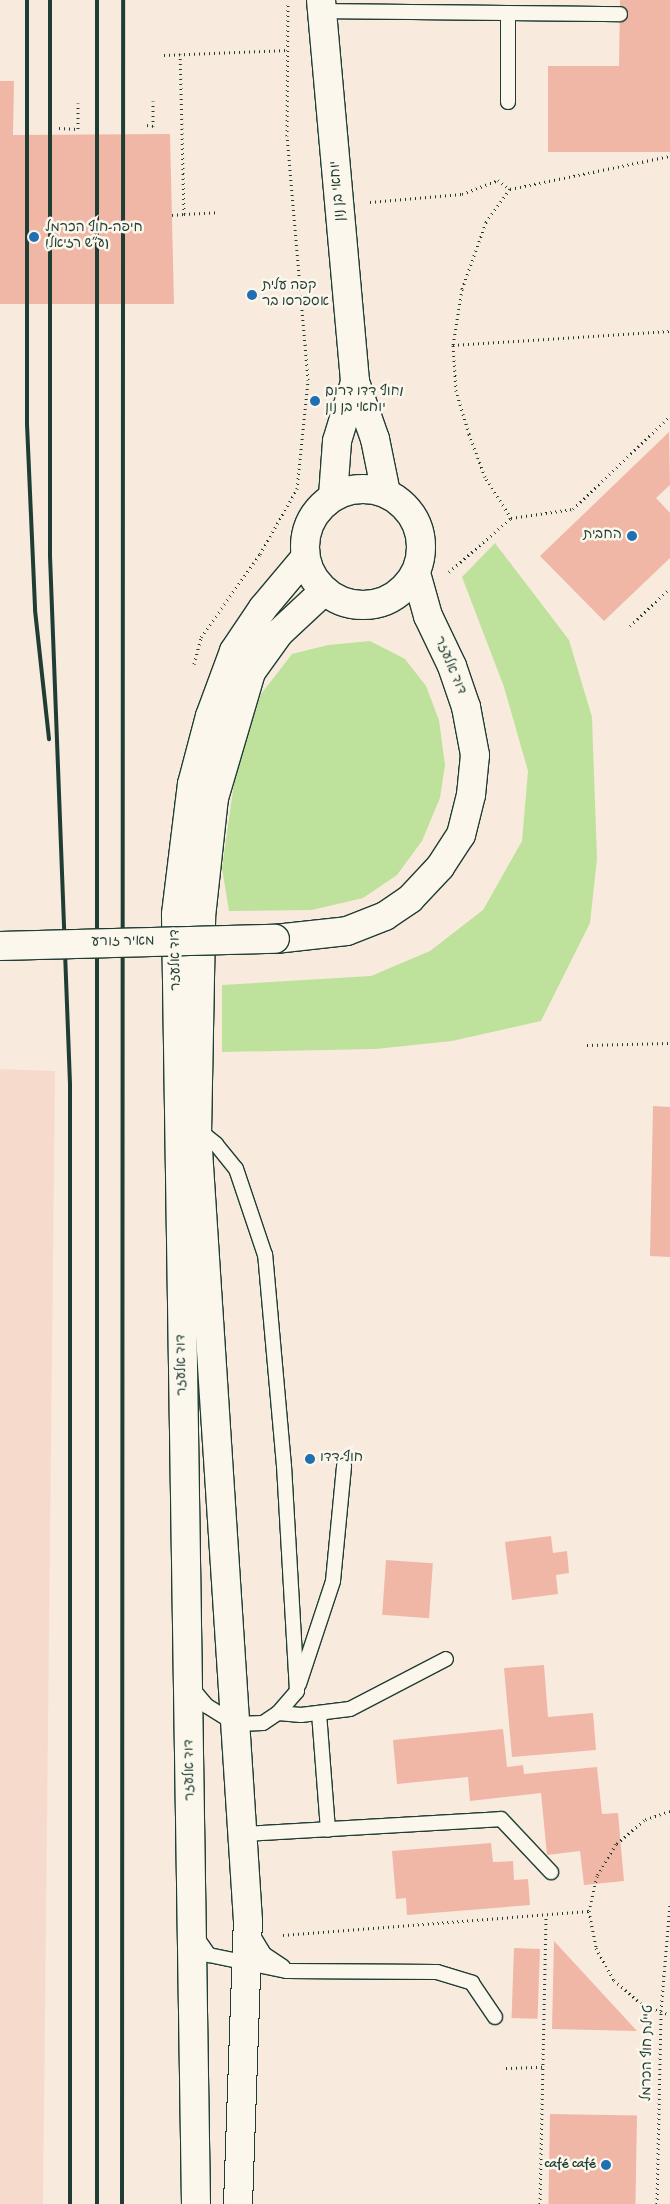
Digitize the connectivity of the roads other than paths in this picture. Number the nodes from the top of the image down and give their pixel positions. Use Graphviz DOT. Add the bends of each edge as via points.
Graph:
graph roads {
  1 [pos="321,6"];
  2 [pos="508,12"];
  3 [pos="620,14"];
  4 [pos="508,102"];
  5 [pos="355,382"];
  6 [pos="386,493"];
  7 [pos="333,496"];
  8 [pos="305,558"];
  9 [pos="416,573"];
  10 [pos="324,591"];
  11 [pos="374,605"];
  12 [pos="434,629"];
  13 [pos="275,939"];
  14 [pos="0,946"];
  15 [pos="197,1134"];
  16 [pos="179,1157"];
  17 [pos="344,1466"];
  18 [pos="446,1659"];
  19 [pos="189,1684"];
  20 [pos="297,1691"];
  21 [pos="278,1713"];
  22 [pos="319,1713"];
  23 [pos="236,1724"];
  24 [pos="328,1830"];
  25 [pos="243,1834"];
  26 [pos="551,1872"];
  27 [pos="248,1921"];
  28 [pos="194,1930"];
  29 [pos="247,1962"];
  30 [pos="287,1971"];
  31 [pos="195,1980"];
  32 [pos="243,2006"];
  33 [pos="495,2017"];
  34 [pos="196,2204"];
  35 [pos="238,2204"];
  1 -- 2 [label="lane"];
  1 -- 5 [label="street, יוחאי בן נון"];
  2 -- 3 [label="lane"];
  2 -- 4 [label="lane"];
  5 -- 6 [label="street, יוחאי בן נון" via="375,439"];
  5 -- 7 [label="street, יוחאי בן נון" via="337,440"];
  6 -- 7 [label="street" via="350,490"];
  6 -- 9 [label="street" via="414,518 421,536 421,555"];
  7 -- 8 [label="street" via="309,523 304,540"];
  8 -- 10 [label="street" via="312,576"];
  8 -- 16 [label="street, דוד אלעזר" via="263,608 234,651 210,716 192,784 176,914"];
  9 -- 11 [label="street" via="391,599"];
  9 -- 12 [label="street, דוד אלעזר" via="421,600"];
  10 -- 11 [label="street" via="356,605"];
  10 -- 15 [label="street, דוד אלעזר" via="279,632 251,672 214,798 201,917"];
  11 -- 12 [label="street, דוד אלעזר" via="411,616"];
  12 -- 13 [label="street, דוד אלעזר" via="452,666 466,707 475,755 472,795 461,835 440,867 410,899 385,916 346,931 308,938"];
  13 -- 14 [label="street, מאיר זורע, bridge"];
  15 -- 16 [label="lane" via="185,1139"];
  15 -- 20 [label="lane" via="216,1144 236,1169 265,1255 284,1466"];
  15 -- 23 [label="street, דוד אלעזר"];
  16 -- 19 [label="street, דוד אלעזר"];
  17 -- 20 [label="lane" via="333,1581"];
  18 -- 22 [label="lane" via="350,1709"];
  19 -- 23 [label="lane" via="207,1706"];
  19 -- 28 [label="street, דוד אלעזר"];
  20 -- 21 [label="lane"];
  21 -- 22 [label="lane"];
  21 -- 23 [label="lane" via="263,1723"];
  22 -- 24 [label="lane"];
  23 -- 25 [label="street, דוד אלעזר"];
  24 -- 25 [label="lane"];
  24 -- 26 [label="lane" via="501,1819"];
  25 -- 27 [label="street, דוד אלעזר"];
  27 -- 29 [label="street, דוד אלעזר"];
  27 -- 30 [label="lane" via="259,1948"];
  28 -- 29 [label="lane" via="209,1955"];
  28 -- 31 [label="street, דוד אלעזר"];
  29 -- 30 [label="lane"];
  29 -- 31 [label="lane" via="211,1962 198,1972"];
  29 -- 32 [label="street, דוד אלעזר"];
  30 -- 32 [label="lane" via="265,1974 255,1981"];
  30 -- 33 [label="lane" via="437,1972 472,1983"];
  31 -- 34 [label="street, דוד אלעזר"];
  32 -- 35 [label="street, דוד אלעזר"];
}
